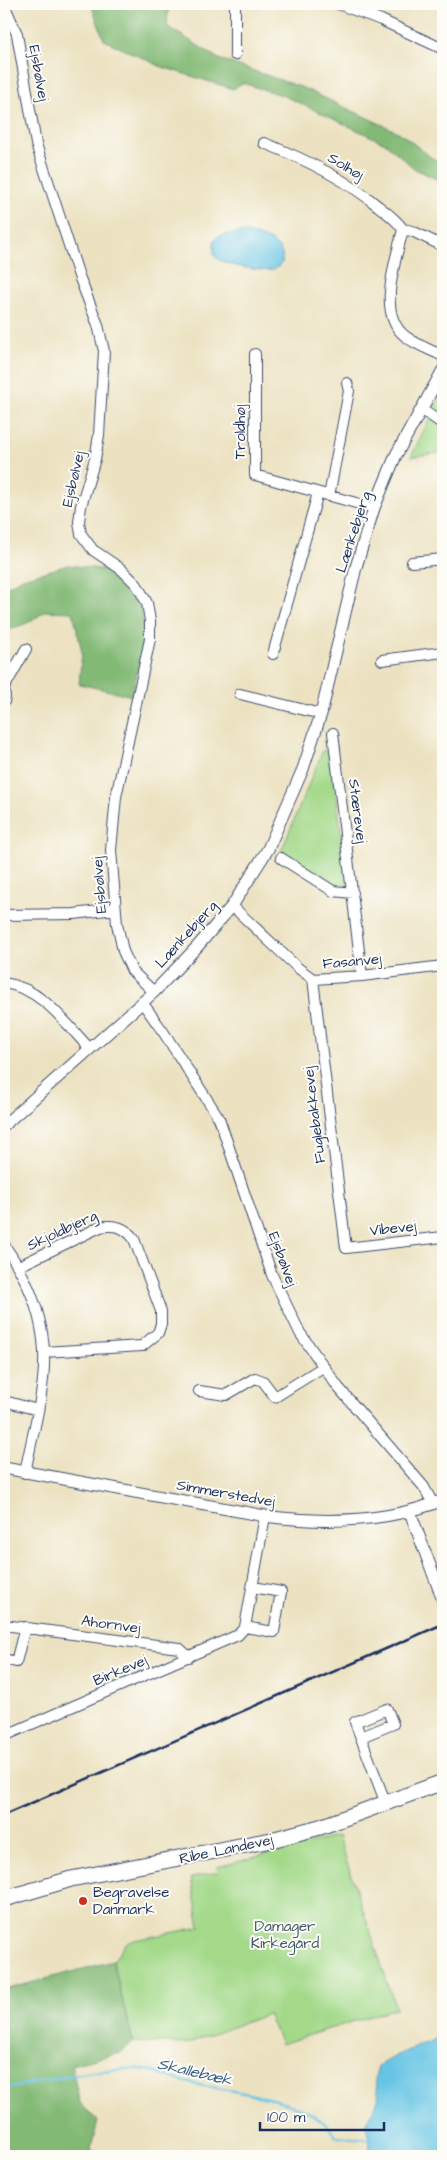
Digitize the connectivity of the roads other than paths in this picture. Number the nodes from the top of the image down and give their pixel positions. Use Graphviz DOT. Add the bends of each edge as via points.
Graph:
graph roads {
  1 [pos="4,4"];
  2 [pos="235,4"];
  3 [pos="338,4"];
  4 [pos="443,49"];
  5 [pos="235,55"];
  6 [pos="264,143"];
  7 [pos="403,230"];
  8 [pos="443,246"];
  9 [pos="255,354"];
  10 [pos="443,356"];
  11 [pos="443,370"];
  12 [pos="347,383"];
  13 [pos="421,409"];
  14 [pos="443,424"];
  15 [pos="318,493"];
  16 [pos="329,496"];
  17 [pos="374,508"];
  18 [pos="443,559"];
  19 [pos="412,562"];
  20 [pos="26,649"];
  21 [pos="443,652"];
  22 [pos="274,654"];
  23 [pos="382,660"];
  24 [pos="4,688"];
  25 [pos="240,694"];
  26 [pos="4,702"];
  27 [pos="321,714"];
  28 [pos="333,733"];
  29 [pos="281,858"];
  30 [pos="353,893"];
  31 [pos="232,906"];
  32 [pos="115,909"];
  33 [pos="4,915"];
  34 [pos="443,967"];
  35 [pos="362,976"];
  36 [pos="313,979"];
  37 [pos="4,982"];
  38 [pos="154,992"];
  39 [pos="142,1002"];
  40 [pos="89,1048"];
  41 [pos="4,1125"];
  42 [pos="443,1237"];
  43 [pos="4,1245"];
  44 [pos="346,1248"];
  45 [pos="20,1266"];
  46 [pos="44,1352"];
  47 [pos="324,1367"];
  48 [pos="199,1391"];
  49 [pos="4,1401"];
  50 [pos="38,1410"];
  51 [pos="4,1468"];
  52 [pos="25,1473"];
  53 [pos="438,1502"];
  54 [pos="410,1512"];
  55 [pos="265,1516"];
  56 [pos="253,1588"];
  57 [pos="443,1600"];
  58 [pos="4,1625"];
  59 [pos="25,1627"];
  60 [pos="245,1627"];
  61 [pos="189,1657"];
  62 [pos="4,1659"];
  63 [pos="4,1736"];
  64 [pos="360,1737"];
  65 [pos="443,1782"];
  66 [pos="386,1804"];
  67 [pos="4,1899"];
  1 -- 32 [label="street, Ejsbølvej" via="17,34 36,144 104,351 98,435 81,506 81,534 92,550 121,569 137,585 147,603 150,621 150,639 116,797 111,850"];
  2 -- 5 [label="street"];
  3 -- 4 [label="street"];
  6 -- 7 [label="street, Solhøj" via="334,174 370,199"];
  7 -- 8 [label="street, Solhøj"];
  7 -- 10 [label="street" via="390,291 390,315 406,338"];
  9 -- 15 [label="street, Troldhøj" via="255,475"];
  11 -- 13 [label="street, Lænkebjerg"];
  12 -- 16 [label="street" via="349,391"];
  13 -- 14 [label="street"];
  13 -- 17 [label="street, Lænkebjerg" via="396,455"];
  15 -- 16 [label="street, Troldhøj"];
  15 -- 22 [label="street"];
  16 -- 17 [label="street, Troldhøj"];
  17 -- 27 [label="street, Lænkebjerg" via="356,567"];
  18 -- 19 [label="street"];
  20 -- 24 [label="street"];
  21 -- 23 [label="street"];
  24 -- 26 [label="street"];
  25 -- 27 [label="street"];
  27 -- 31 [label="street, Lænkebjerg" via="303,769 268,849"];
  28 -- 30 [label="street, Stærevej"];
  29 -- 30 [label="street" via="333,891"];
  30 -- 35 [label="street, Stærevej"];
  31 -- 36 [label="street, Fasanvej"];
  31 -- 38 [label="street, Lænkebjerg"];
  32 -- 33 [label="street" via="74,914"];
  32 -- 38 [label="street, Ejsbølvej" via="132,971"];
  34 -- 35 [label="street, Fasanvej"];
  35 -- 36 [label="street, Fasanvej"];
  36 -- 44 [label="street, Fuglebakkevej"];
  37 -- 40 [label="street" via="27,989 45,1002"];
  38 -- 39 [label="street, Lænkebjerg"];
  39 -- 40 [label="street, Lænkebjerg"];
  39 -- 47 [label="street, Ejsbølvej" via="220,1118 272,1275 296,1326"];
  40 -- 41 [label="street, Lænkebjerg"];
  42 -- 44 [label="street, Vibevej"];
  43 -- 45 [label="street"];
  45 -- 46 [label="street" via="38,1316"];
  45 -- 46 [label="street, Skjoldbjerg" via="100,1227 119,1227 134,1239 161,1311 158,1333 142,1346"];
  46 -- 50 [label="street"];
  47 -- 48 [label="street" via="275,1397 263,1381 255,1378 226,1396"];
  47 -- 53 [label="street, Ejsbølvej"];
  49 -- 50 [label="street"];
  50 -- 52 [label="street"];
  51 -- 52 [label="street, Simmerstedvej"];
  52 -- 55 [label="street, Simmerstedvej"];
  53 -- 54 [label="street, Simmerstedvej"];
  54 -- 55 [label="street, Simmerstedvej" via="337,1521"];
  54 -- 57 [label="street"];
  55 -- 56 [label="street"];
  56 -- 60 [label="street"];
  56 -- 60 [label="street" via="281,1592 274,1632"];
  58 -- 59 [label="street, Ahornvej"];
  59 -- 61 [label="street, Ahornvej" via="179,1648"];
  59 -- 62 [label="street" via="16,1662"];
  60 -- 61 [label="street, Birkevej" via="238,1635"];
  61 -- 63 [label="street, Birkevej"];
  64 -- 66 [label="street"];
  65 -- 66 [label="main road, Ribe Landevej"];
  66 -- 67 [label="main road, Ribe Landevej" via="271,1840 71,1879"];
}
